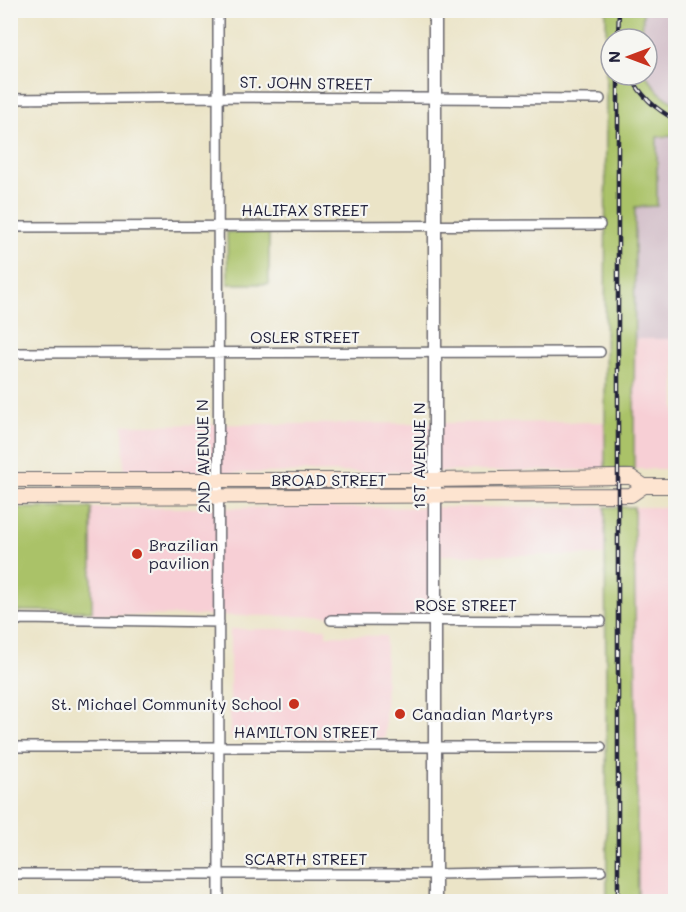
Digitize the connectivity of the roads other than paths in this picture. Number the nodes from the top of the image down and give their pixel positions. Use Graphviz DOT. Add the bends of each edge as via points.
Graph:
graph roads {
  1 [pos="218,10"];
  2 [pos="435,10"];
  3 [pos="218,97"];
  4 [pos="10,99"];
  5 [pos="600,99"];
  6 [pos="435,100"];
  7 [pos="218,225"];
  8 [pos="435,225"];
  9 [pos="600,225"];
  10 [pos="10,227"];
  11 [pos="218,352"];
  12 [pos="435,352"];
  13 [pos="600,352"];
  14 [pos="10,353"];
  15 [pos="10,480"];
  16 [pos="219,480"];
  17 [pos="435,480"];
  18 [pos="644,486"];
  19 [pos="675,486"];
  20 [pos="435,496"];
  21 [pos="10,497"];
  22 [pos="219,497"];
  23 [pos="331,620"];
  24 [pos="435,620"];
  25 [pos="601,621"];
  26 [pos="219,622"];
  27 [pos="10,624"];
  28 [pos="10,747"];
  29 [pos="435,747"];
  30 [pos="602,747"];
  31 [pos="219,748"];
  32 [pos="601,871"];
  33 [pos="10,874"];
  34 [pos="219,874"];
  35 [pos="435,874"];
  36 [pos="219,902"];
  37 [pos="435,902"];
  1 -- 3 [label="street, 2ND AVENUE N"];
  2 -- 6 [label="street, 1ST AVENUE N"];
  3 -- 4 [label="street, ST. JOHN STREET"];
  3 -- 6 [label="street, ST. JOHN STREET"];
  3 -- 7 [label="street, 2ND AVENUE N"];
  5 -- 6 [label="street, ST. JOHN STREET"];
  6 -- 8 [label="street, 1ST AVENUE N"];
  7 -- 8 [label="street, HALIFAX STREET"];
  7 -- 10 [label="street, HALIFAX STREET"];
  7 -- 11 [label="street, 2ND AVENUE N"];
  8 -- 9 [label="street, HALIFAX STREET"];
  8 -- 12 [label="street, 1ST AVENUE N"];
  11 -- 12 [label="street, OSLER STREET"];
  11 -- 14 [label="street, OSLER STREET"];
  11 -- 16 [label="street, 2ND AVENUE N"];
  12 -- 13 [label="street, OSLER STREET"];
  12 -- 17 [label="street, 1ST AVENUE N"];
  15 -- 16 [label="main road, BROAD STREET"];
  16 -- 17 [label="main road, BROAD STREET"];
  16 -- 22 [label="street, 2ND AVENUE N"];
  17 -- 18 [label="main road, BROAD STREET" via="630,477"];
  17 -- 20 [label="street, 1ST AVENUE N"];
  18 -- 19 [label="main road, BROAD STREET"];
  18 -- 20 [label="main road, BROAD STREET" via="631,495"];
  20 -- 22 [label="main road, BROAD STREET"];
  20 -- 24 [label="street, 1ST AVENUE N"];
  21 -- 22 [label="main road, BROAD STREET"];
  22 -- 26 [label="street, 2ND AVENUE N"];
  23 -- 24 [label="street, ROSE STREET"];
  24 -- 25 [label="street, ROSE STREET"];
  24 -- 29 [label="street, 1ST AVENUE N"];
  26 -- 27 [label="street" via="21,619"];
  26 -- 31 [label="street, 2ND AVENUE N"];
  28 -- 31 [label="street, HAMILTON STREET"];
  29 -- 30 [label="street, HAMILTON STREET"];
  29 -- 31 [label="street, HAMILTON STREET"];
  29 -- 35 [label="street, 1ST AVENUE N"];
  31 -- 34 [label="street, 2ND AVENUE N"];
  32 -- 35 [label="street, SCARTH STREET"];
  33 -- 34 [label="street, SCARTH STREET"];
  34 -- 35 [label="street, SCARTH STREET"];
  34 -- 36 [label="street, 2ND AVENUE N"];
  35 -- 37 [label="street, 1ST AVENUE N"];
}
